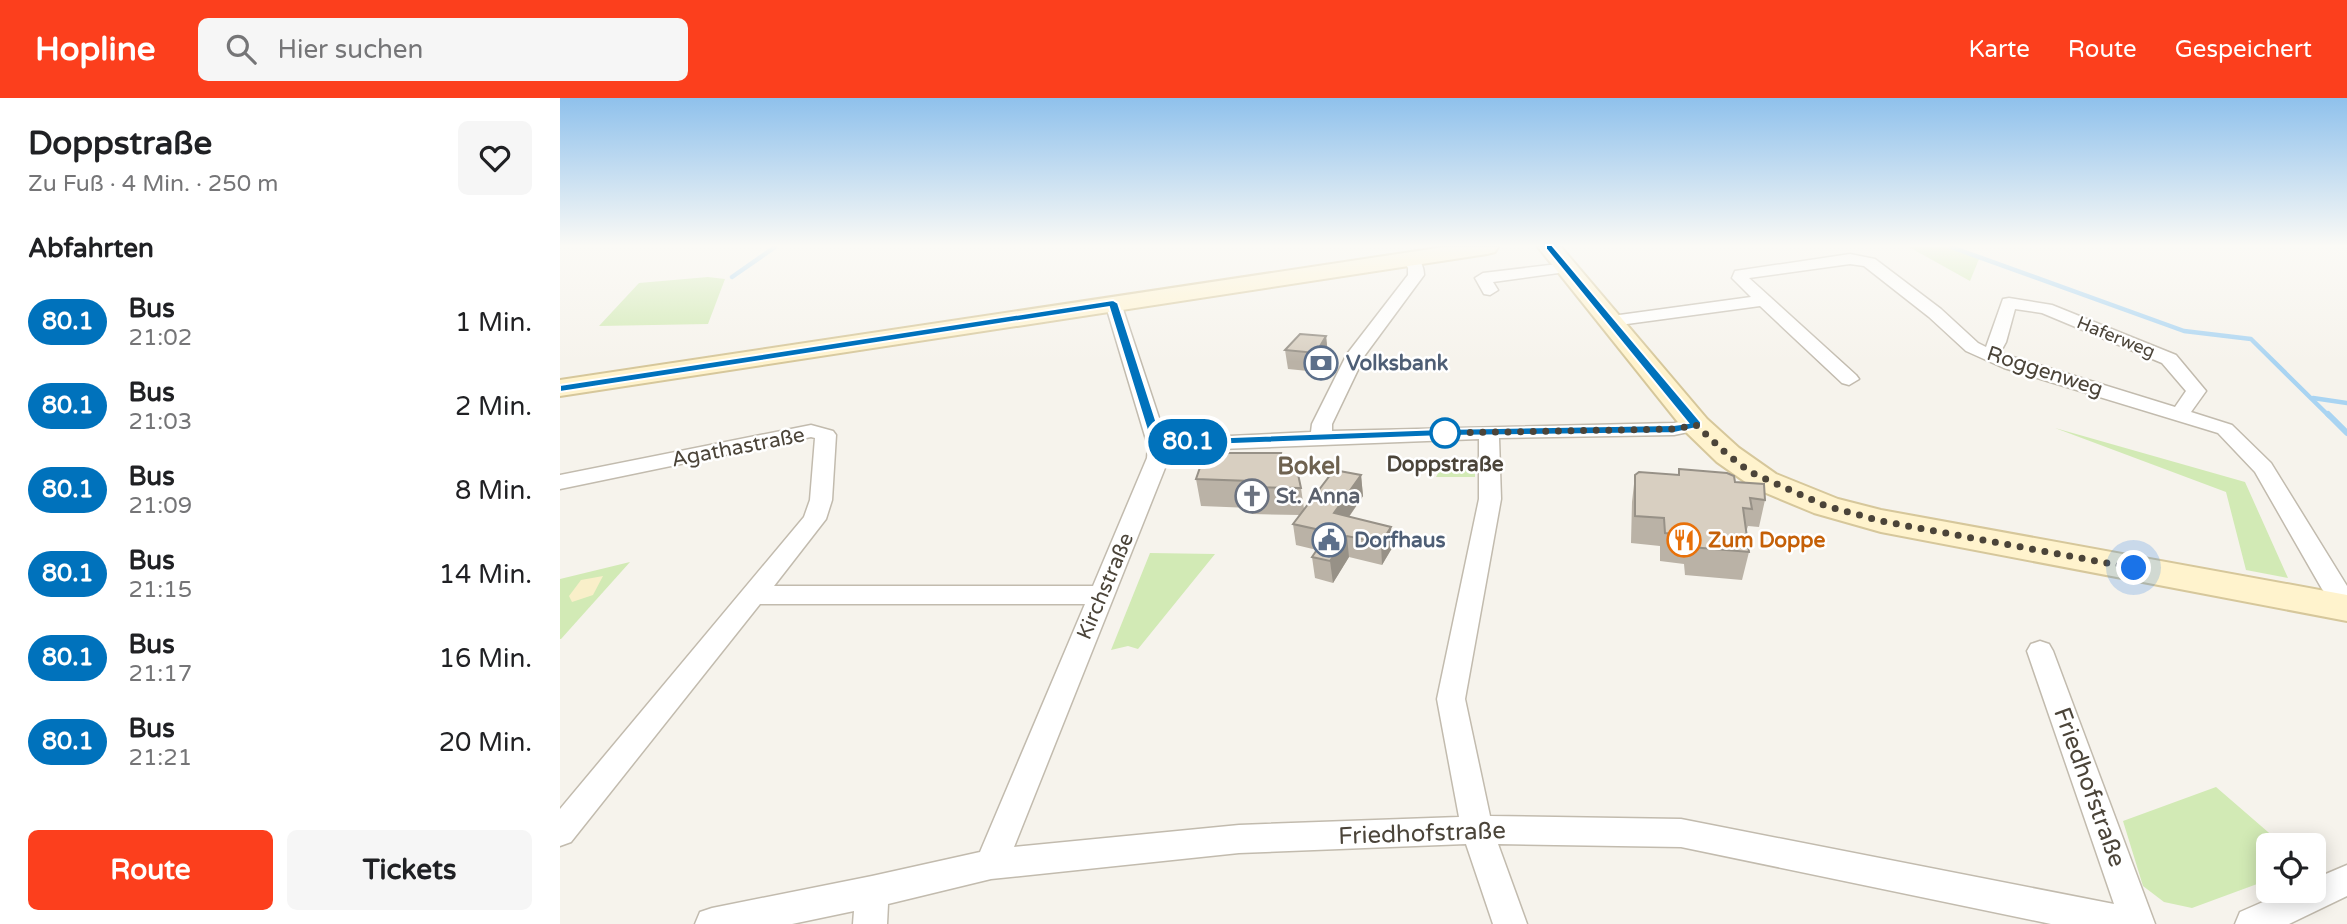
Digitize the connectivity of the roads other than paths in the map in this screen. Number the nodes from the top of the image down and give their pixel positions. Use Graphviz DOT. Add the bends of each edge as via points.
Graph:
graph roads {
  1 [pos="1228,286"];
  2 [pos="1408,286"];
  3 [pos="1487,286"];
  4 [pos="1582,286"];
  5 [pos="1748,286"];
  6 [pos="1899,286"];
  7 [pos="1490,290"];
  8 [pos="1763,300"];
  9 [pos="1113,303"];
  10 [pos="1612,321"];
  11 [pos="1990,354"];
  12 [pos="1849,379"];
  13 [pos="560,388"];
  14 [pos="2180,414"];
  15 [pos="1696,425"];
  16 [pos="1489,432"];
  17 [pos="1321,438"];
  18 [pos="1158,446"];
  19 [pos="562,486"];
  20 [pos="1101,595"];
  21 [pos="754,596"];
  22 [pos="2347,606"];
  23 [pos="2040,651"];
  24 [pos="1478,830"];
  25 [pos="560,832"];
  26 [pos="991,864"];
  27 [pos="2347,880"];
  28 [pos="871,908"];
  29 [pos="712,924"];
  30 [pos="1510,924"];
  31 [pos="2130,924"];
  32 [pos="2138,924"];
  33 [pos="2252,924"];
  1 -- 9 [label="main road"];
  2 -- 17 [label="street" via="1356,354 1322,424"];
  3 -- 7 [label="street"];
  4 -- 10 [label="main road"];
  5 -- 8 [label="street, Roggenweg"];
  6 -- 11 [label="street, Roggenweg" via="1972,347"];
  8 -- 10 [label="street"];
  8 -- 12 [label="street"];
  9 -- 13 [label="main road"];
  9 -- 18 [label="street"];
  10 -- 15 [label="main road"];
  11 -- 14 [label="street, Roggenweg"];
  11 -- 14 [label="street, Haferweg" via="1998,346 2009,303 2046,309 2178,366 2196,391"];
  14 -- 22 [label="street, Roggenweg" via="2225,429 2254,458 2279,491"];
  15 -- 16 [label="street"];
  15 -- 22 [label="main road" via="1750,472 1826,506 1881,521"];
  16 -- 17 [label="street"];
  16 -- 24 [label="street" via="1490,499 1451,699"];
  17 -- 18 [label="street"];
  18 -- 20 [label="street, Kirchstraße" via="1158,458"];
  19 -- 21 [label="street, Agathastraße" via="811,431 827,435 815,519"];
  20 -- 21 [label="street"];
  20 -- 26 [label="street, Kirchstraße"];
  21 -- 25 [label="street, Agathastraße"];
  23 -- 32 [label="street, Friedhofstraße"];
  24 -- 26 [label="street, Friedhofstraße" via="1239,839"];
  24 -- 30 [label="street"];
  24 -- 31 [label="street, Friedhofstraße" via="1681,833"];
  26 -- 28 [label="street, Friedhofstraße"];
  27 -- 33 [label="street"];
  28 -- 29 [label="street, Friedhofstraße"];
}
